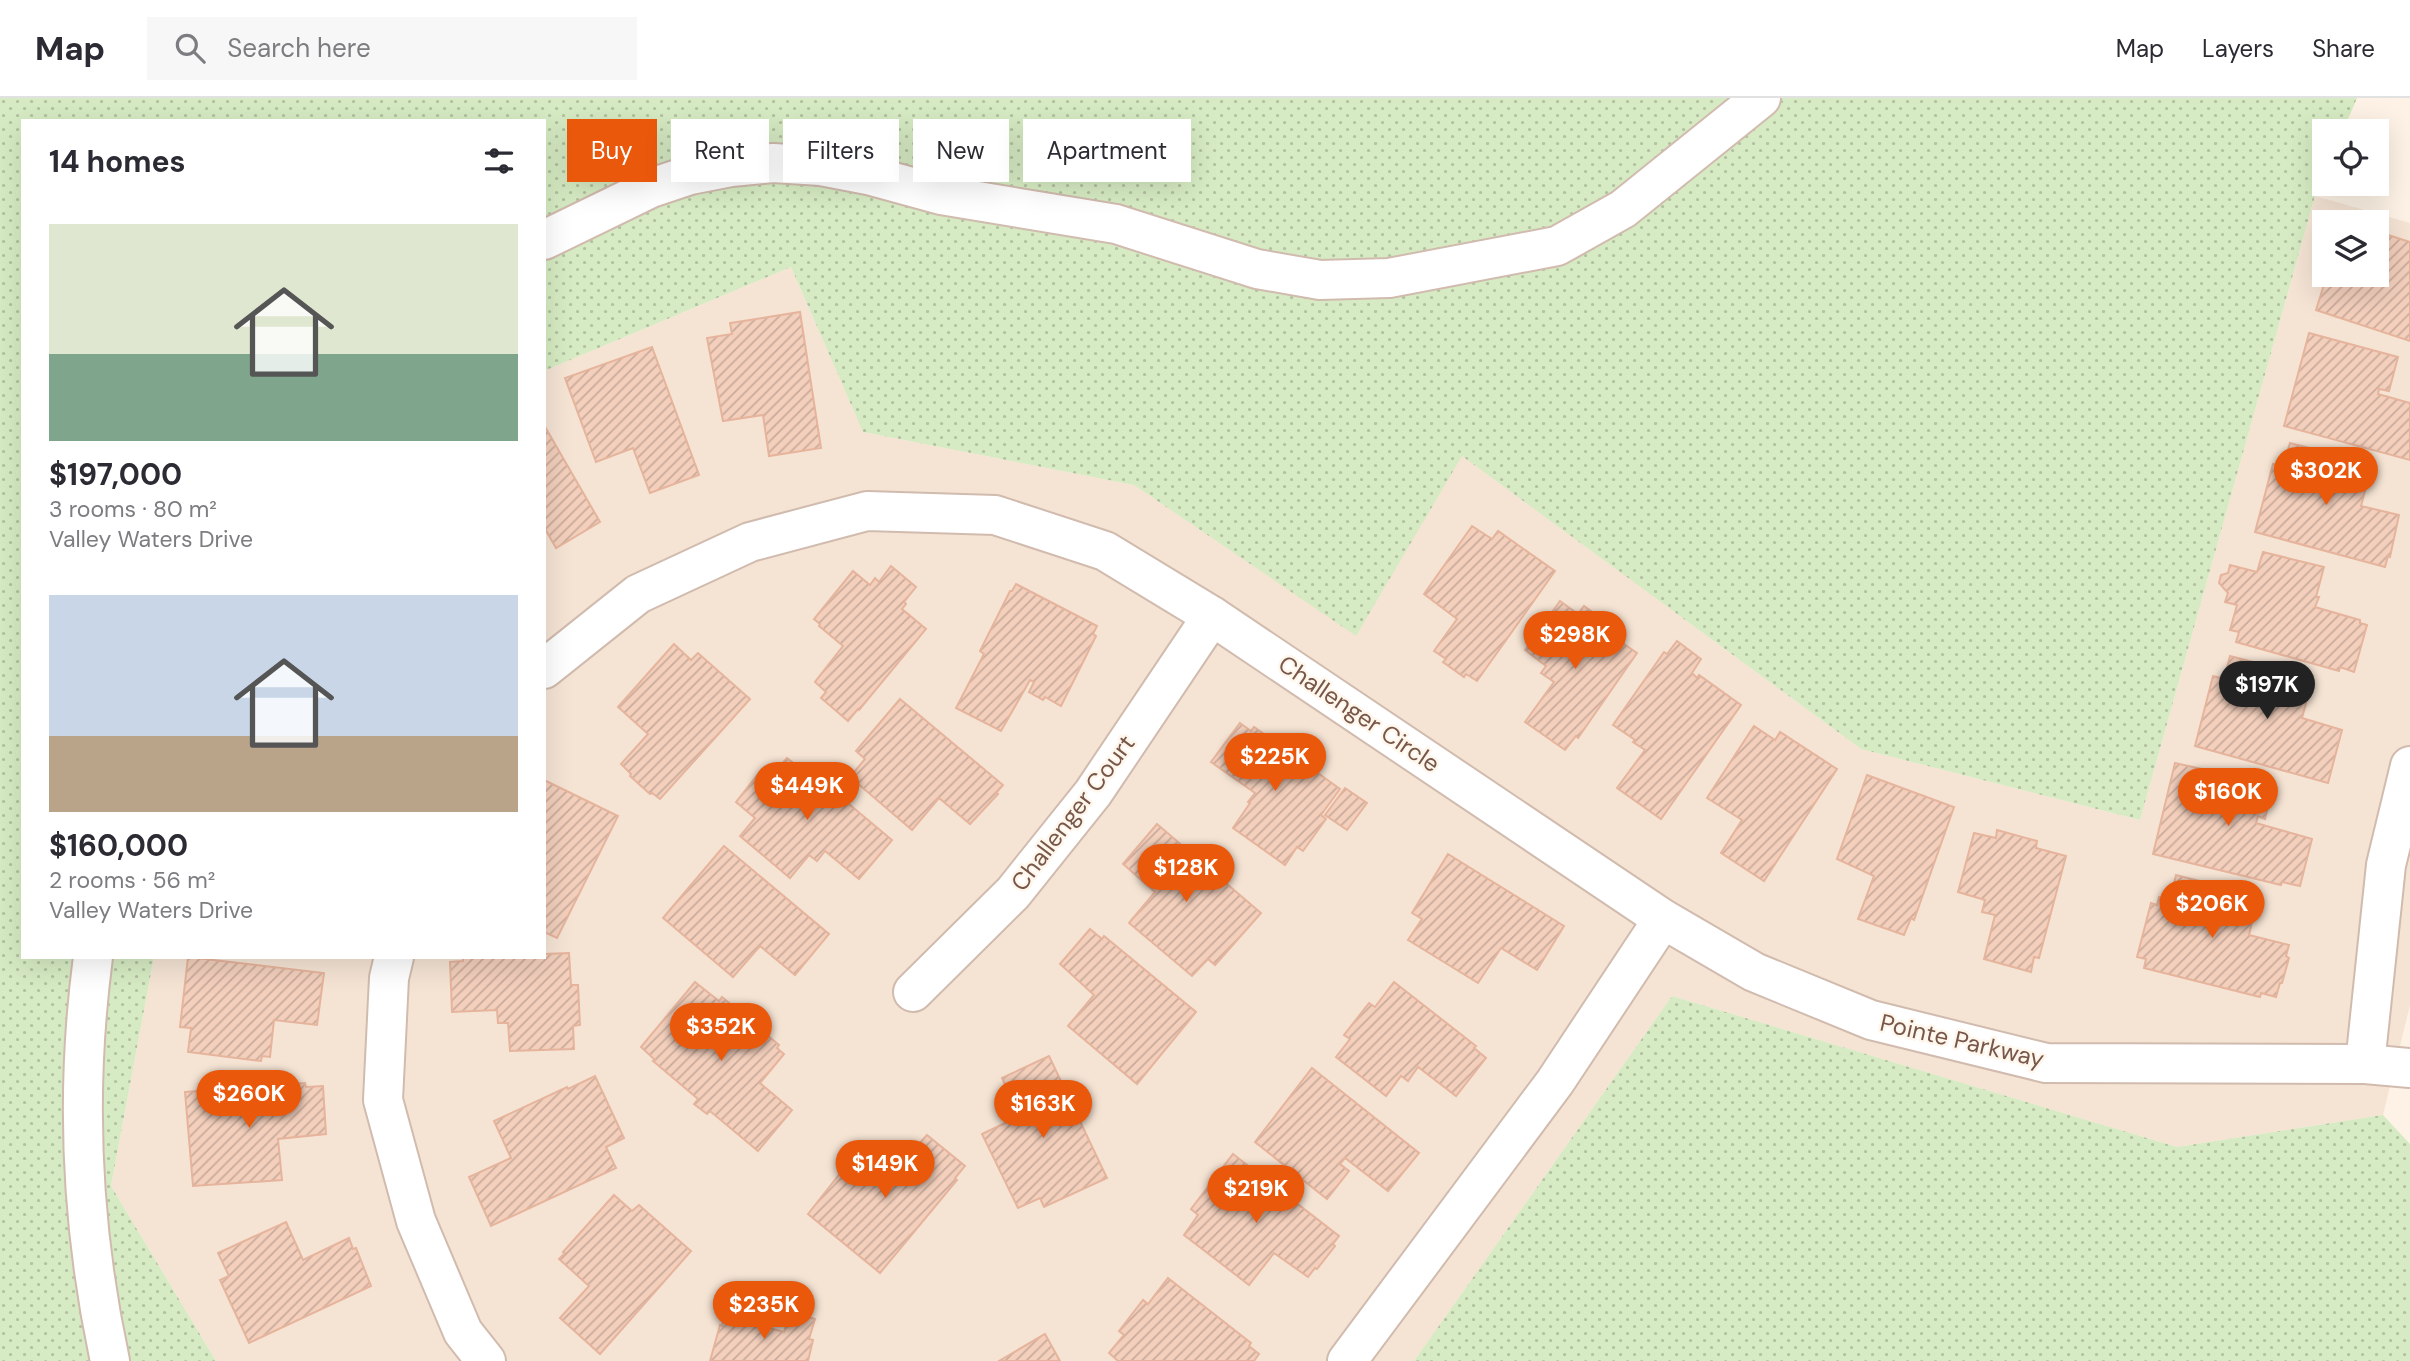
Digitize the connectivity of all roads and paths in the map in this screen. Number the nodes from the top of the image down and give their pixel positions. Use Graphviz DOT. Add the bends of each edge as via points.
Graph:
graph roads {
  1 [pos="1761,98"];
  2 [pos="546,239"];
  3 [pos="1212,616"];
  4 [pos="546,666"];
  5 [pos="2410,766"];
  6 [pos="1663,919"];
  7 [pos="93,959"];
  8 [pos="394,959"];
  9 [pos="912,992"];
  10 [pos="2365,1064"];
  11 [pos="2410,1068"];
  12 [pos="110,1361"];
  13 [pos="485,1361"];
  14 [pos="1347,1361"];
  1 -- 2 [label="street" via="1623,209 1557,246 1389,278 1320,280 1257,269 1116,224 941,195 821,166 773,163 690,175 651,188"];
  3 -- 4 [label="street, Challenger Circle" via="1105,551 995,515 867,511 750,542 638,594"];
  3 -- 6 [label="street, Challenger Circle"];
  3 -- 9 [label="street, Challenger Court" via="1093,793 1013,894"];
  5 -- 10 [label="street" via="2386,865"];
  6 -- 10 [label="street, Pointe Parkway" via="1754,972 1871,1020 2046,1063"];
  6 -- 14 [label="street" via="1555,1082"];
  7 -- 12 [label="street" via="81,1129 92,1264"];
  8 -- 13 [label="street" via="383,1100 415,1222 463,1332"];
  10 -- 11 [label="street, Pointe Parkway"];
}
